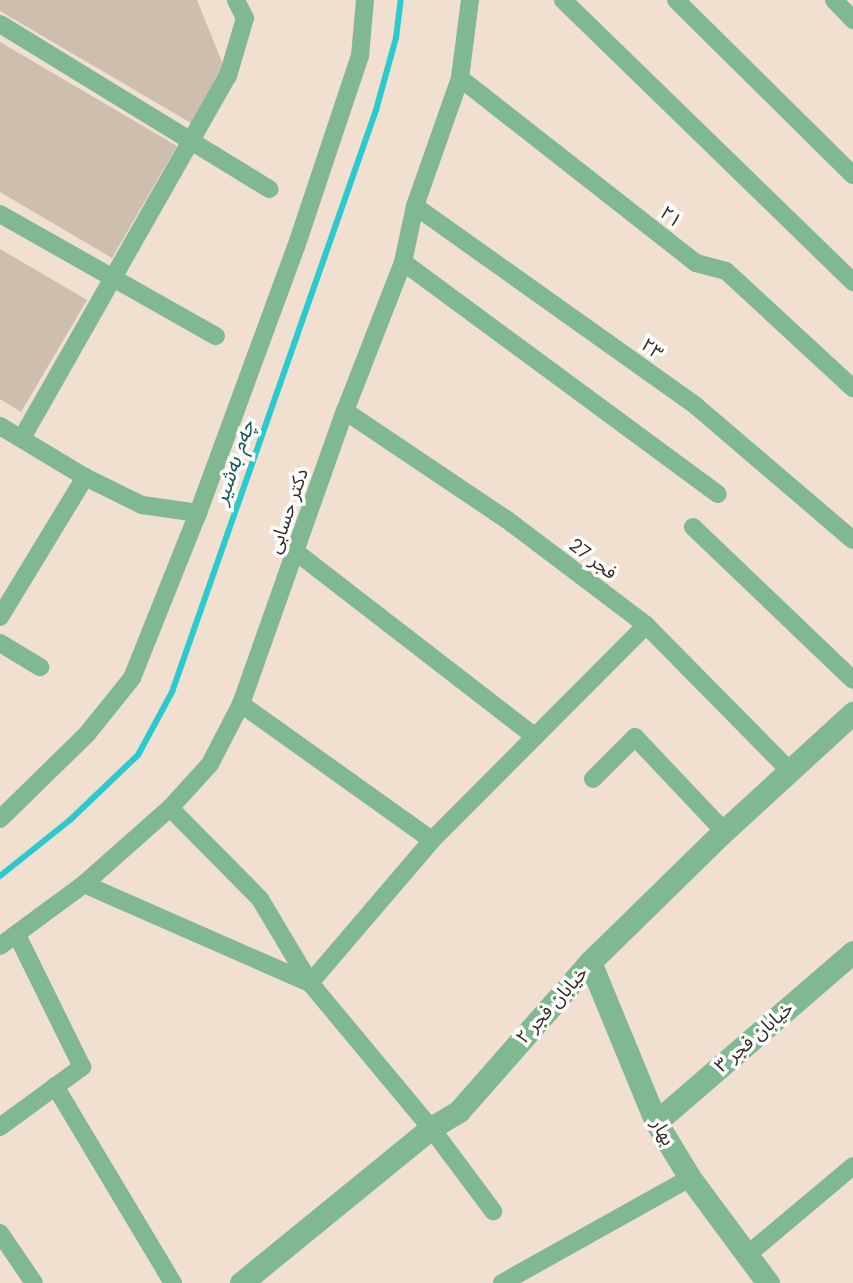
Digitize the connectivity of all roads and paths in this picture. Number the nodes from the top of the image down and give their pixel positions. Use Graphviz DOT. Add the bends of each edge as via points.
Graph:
graph roads {
  1 [pos="236,0"];
  2 [pos="365,0"];
  3 [pos="470,0"];
  4 [pos="563,0"];
  5 [pos="676,0"];
  6 [pos="834,0"];
  7 [pos="853,20"];
  8 [pos="0,24"];
  9 [pos="460,78"];
  10 [pos="191,141"];
  11 [pos="853,175"];
  12 [pos="269,189"];
  13 [pos="415,206"];
  14 [pos="0,214"];
  15 [pos="403,262"];
  16 [pos="112,279"];
  17 [pos="853,282"];
  18 [pos="216,336"];
  19 [pos="853,388"];
  20 [pos="345,411"];
  21 [pos="0,426"];
  22 [pos="22,438"];
  23 [pos="85,477"];
  24 [pos="718,494"];
  25 [pos="198,513"];
  26 [pos="693,527"];
  27 [pos="853,540"];
  28 [pos="296,552"];
  29 [pos="0,617"];
  30 [pos="646,625"];
  31 [pos="0,643"];
  32 [pos="40,667"];
  33 [pos="853,680"];
  34 [pos="241,704"];
  35 [pos="853,713"];
  36 [pos="535,737"];
  37 [pos="790,771"];
  38 [pos="593,779"];
  39 [pos="170,808"];
  40 [pos="0,819"];
  41 [pos="724,831"];
  42 [pos="432,840"];
  43 [pos="83,884"];
  44 [pos="18,935"];
  45 [pos="0,946"];
  46 [pos="853,952"];
  47 [pos="590,962"];
  48 [pos="310,983"];
  49 [pos="55,1086"];
  50 [pos="656,1122"];
  51 [pos="0,1127"];
  52 [pos="431,1128"];
  53 [pos="853,1166"];
  54 [pos="690,1178"];
  55 [pos="493,1211"];
  56 [pos="0,1233"];
  57 [pos="747,1255"];
  58 [pos="34,1283"];
  59 [pos="173,1283"];
  60 [pos="241,1283"];
  61 [pos="502,1283"];
  62 [pos="768,1283"];
  1 -- 10 [label="street" via="245,18 228,76"];
  2 -- 25 [label="street" via="360,56"];
  3 -- 9 [label="street, دکتر حسابی"];
  4 -- 17 [label="street"];
  5 -- 11 [label="street"];
  6 -- 7 [label="street"];
  8 -- 10 [label="street"];
  9 -- 13 [label="street, دکتر حسابی"];
  9 -- 19 [label="street, ۲۱" via="696,263 726,271"];
  10 -- 12 [label="street"];
  10 -- 16 [label="street"];
  13 -- 15 [label="street, دکتر حسابی"];
  13 -- 27 [label="street, ۲۳" via="695,406"];
  14 -- 16 [label="street"];
  15 -- 20 [label="street, دکتر حسابی"];
  15 -- 24 [label="street"];
  16 -- 18 [label="street"];
  16 -- 22 [label="street"];
  20 -- 28 [label="street, دکتر حسابی"];
  20 -- 30 [label="street, فجر 27" via="506,519"];
  21 -- 22 [label="street"];
  22 -- 23 [label="street"];
  23 -- 25 [label="street" via="142,505"];
  23 -- 29 [label="street"];
  25 -- 40 [label="street" via="132,678 87,734"];
  26 -- 33 [label="street"];
  28 -- 34 [label="street, دکتر حسابی"];
  28 -- 36 [label="street"];
  30 -- 36 [label="street"];
  30 -- 37 [label="street, فجر 27"];
  31 -- 32 [label="street"];
  34 -- 39 [label="street, دکتر حسابی" via="210,764"];
  34 -- 42 [label="street"];
  35 -- 37 [label="street, خیابان فجر ۲"];
  36 -- 42 [label="street"];
  37 -- 41 [label="street, خیابان فجر ۲"];
  38 -- 41 [label="street" via="635,737"];
  39 -- 43 [label="street, دکتر حسابی"];
  39 -- 48 [label="street" via="260,899"];
  41 -- 47 [label="street, خیابان فجر ۲"];
  42 -- 48 [label="street"];
  43 -- 44 [label="street, دکتر حسابی"];
  43 -- 48 [label="street"];
  44 -- 45 [label="street, دکتر حسابی"];
  44 -- 49 [label="street" via="82,1067"];
  46 -- 50 [label="street, خیابان فجر ۳"];
  47 -- 50 [label="street, بهار"];
  47 -- 52 [label="street, خیابان فجر ۲" via="459,1111"];
  48 -- 52 [label="street"];
  49 -- 51 [label="street"];
  49 -- 59 [label="street"];
  50 -- 54 [label="street, بهار"];
  52 -- 55 [label="street"];
  52 -- 60 [label="street, خیابان فجر ۲"];
  53 -- 57 [label="street"];
  54 -- 57 [label="street, بهار"];
  54 -- 61 [label="street"];
  56 -- 58 [label="street"];
  57 -- 62 [label="street, بهار"];
}
